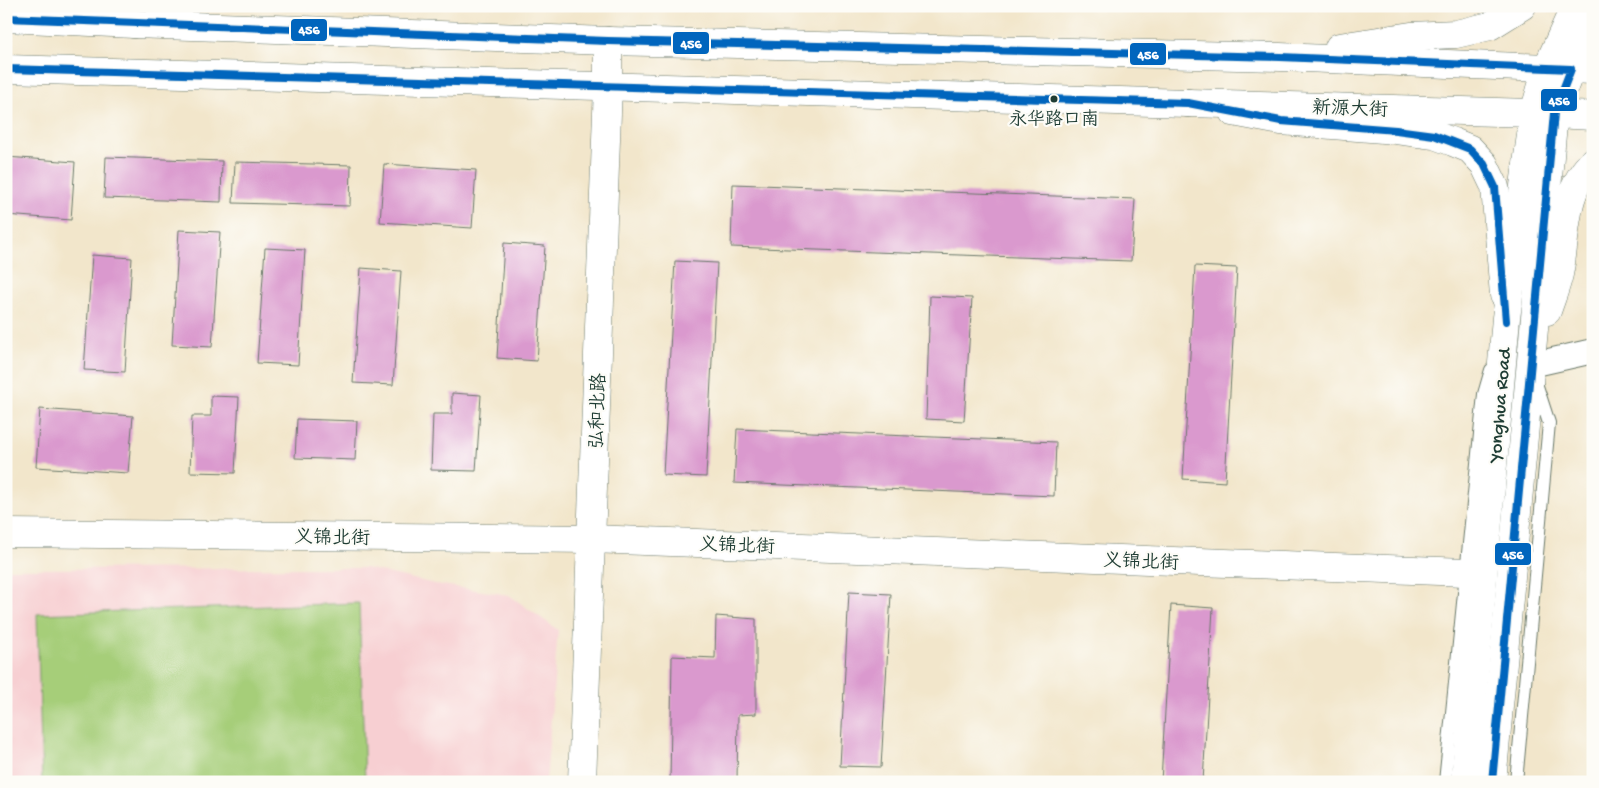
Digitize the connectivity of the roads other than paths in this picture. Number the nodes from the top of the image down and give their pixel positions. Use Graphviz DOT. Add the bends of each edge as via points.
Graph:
graph roads {
  1 [pos="1522,6"];
  2 [pos="1575,6"];
  3 [pos="6,18"];
  4 [pos="1593,22"];
  5 [pos="608,41"];
  6 [pos="1280,57"];
  7 [pos="6,69"];
  8 [pos="1570,69"];
  9 [pos="608,86"];
  10 [pos="1188,103"];
  11 [pos="1544,113"];
  12 [pos="1593,116"];
  13 [pos="1593,162"];
  14 [pos="1506,318"];
  15 [pos="1593,351"];
  16 [pos="1531,366"];
  17 [pos="6,533"];
  18 [pos="591,539"];
  19 [pos="1466,572"];
  20 [pos="582,782"];
  21 [pos="1445,782"];
  22 [pos="1465,782"];
  23 [pos="1492,782"];
  24 [pos="1516,782"];
  1 -- 6 [label="main road" via="1490,26 1456,34 1410,36"];
  2 -- 8 [label="main road, Yonghua Road"];
  3 -- 5 [label="main road"];
  4 -- 8 [label="main road, Yonghua Road"];
  5 -- 6 [label="main road"];
  5 -- 9 [label="main road, 弘和北路"];
  6 -- 8 [label="main road"];
  7 -- 9 [label="main road, 新源大街"];
  8 -- 11 [label="main road, Yonghua Road"];
  9 -- 10 [label="main road, 新源大街"];
  9 -- 18 [label="main road, 弘和北路"];
  10 -- 11 [label="main road, 新源大街"];
  10 -- 14 [label="main road" via="1281,121 1434,136 1470,150 1484,164 1495,188"];
  11 -- 12 [label="main road, 新源大街"];
  11 -- 14 [label="main road, Yonghua Road"];
  11 -- 16 [label="main road, Yonghua Road"];
  13 -- 16 [label="main road" via="1579,177 1573,196 1565,224 1559,274"];
  14 -- 19 [label="lane" via="1484,394"];
  14 -- 22 [label="main road, Yonghua Road"];
  15 -- 16 [label="street"];
  16 -- 23 [label="main road, Yonghua Road"];
  16 -- 24 [label="lane" via="1549,423"];
  17 -- 18 [label="main road, 义锦北街"];
  18 -- 19 [label="main road, 义锦北街"];
  18 -- 20 [label="main road, 弘和北路"];
  19 -- 21 [label="lane"];
}
